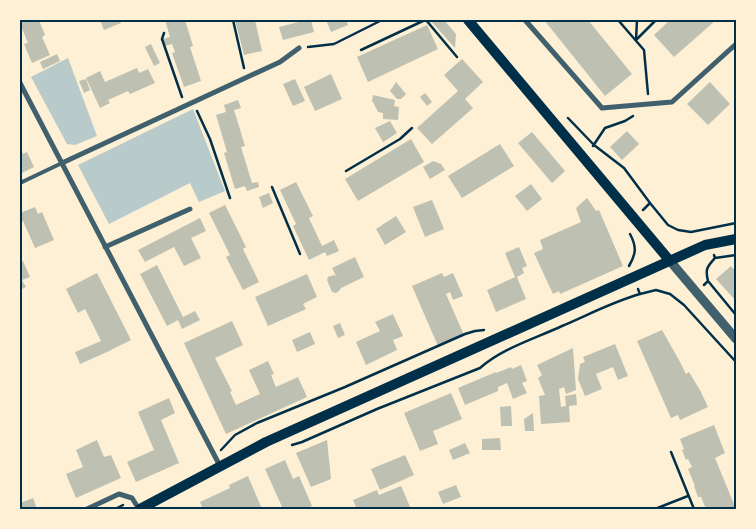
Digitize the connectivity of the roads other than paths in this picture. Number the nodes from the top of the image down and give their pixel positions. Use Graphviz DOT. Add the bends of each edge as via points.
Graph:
graph roads {
  1 [pos="468,20"];
  2 [pos="525,20"];
  3 [pos="736,44"];
  4 [pos="299,48"];
  5 [pos="20,83"];
  6 [pos="62,164"];
  7 [pos="20,183"];
  8 [pos="190,209"];
  9 [pos="736,239"];
  10 [pos="105,247"];
  11 [pos="670,261"];
  12 [pos="736,339"];
  13 [pos="220,466"];
  14 [pos="87,509"];
  15 [pos="140,509"];
  1 -- 11 [label="main road"];
  2 -- 3 [label="street" via="602,108 672,102"];
  4 -- 6 [label="street" via="280,62"];
  5 -- 6 [label="street"];
  6 -- 7 [label="lane"];
  6 -- 10 [label="street"];
  8 -- 10 [label="street"];
  9 -- 11 [label="main road" via="709,244"];
  10 -- 13 [label="street"];
  11 -- 12 [label="street"];
  11 -- 13 [label="main road" via="266,442"];
  13 -- 15 [label="main road"];
  14 -- 15 [label="street" via="119,494 132,498"];
}
